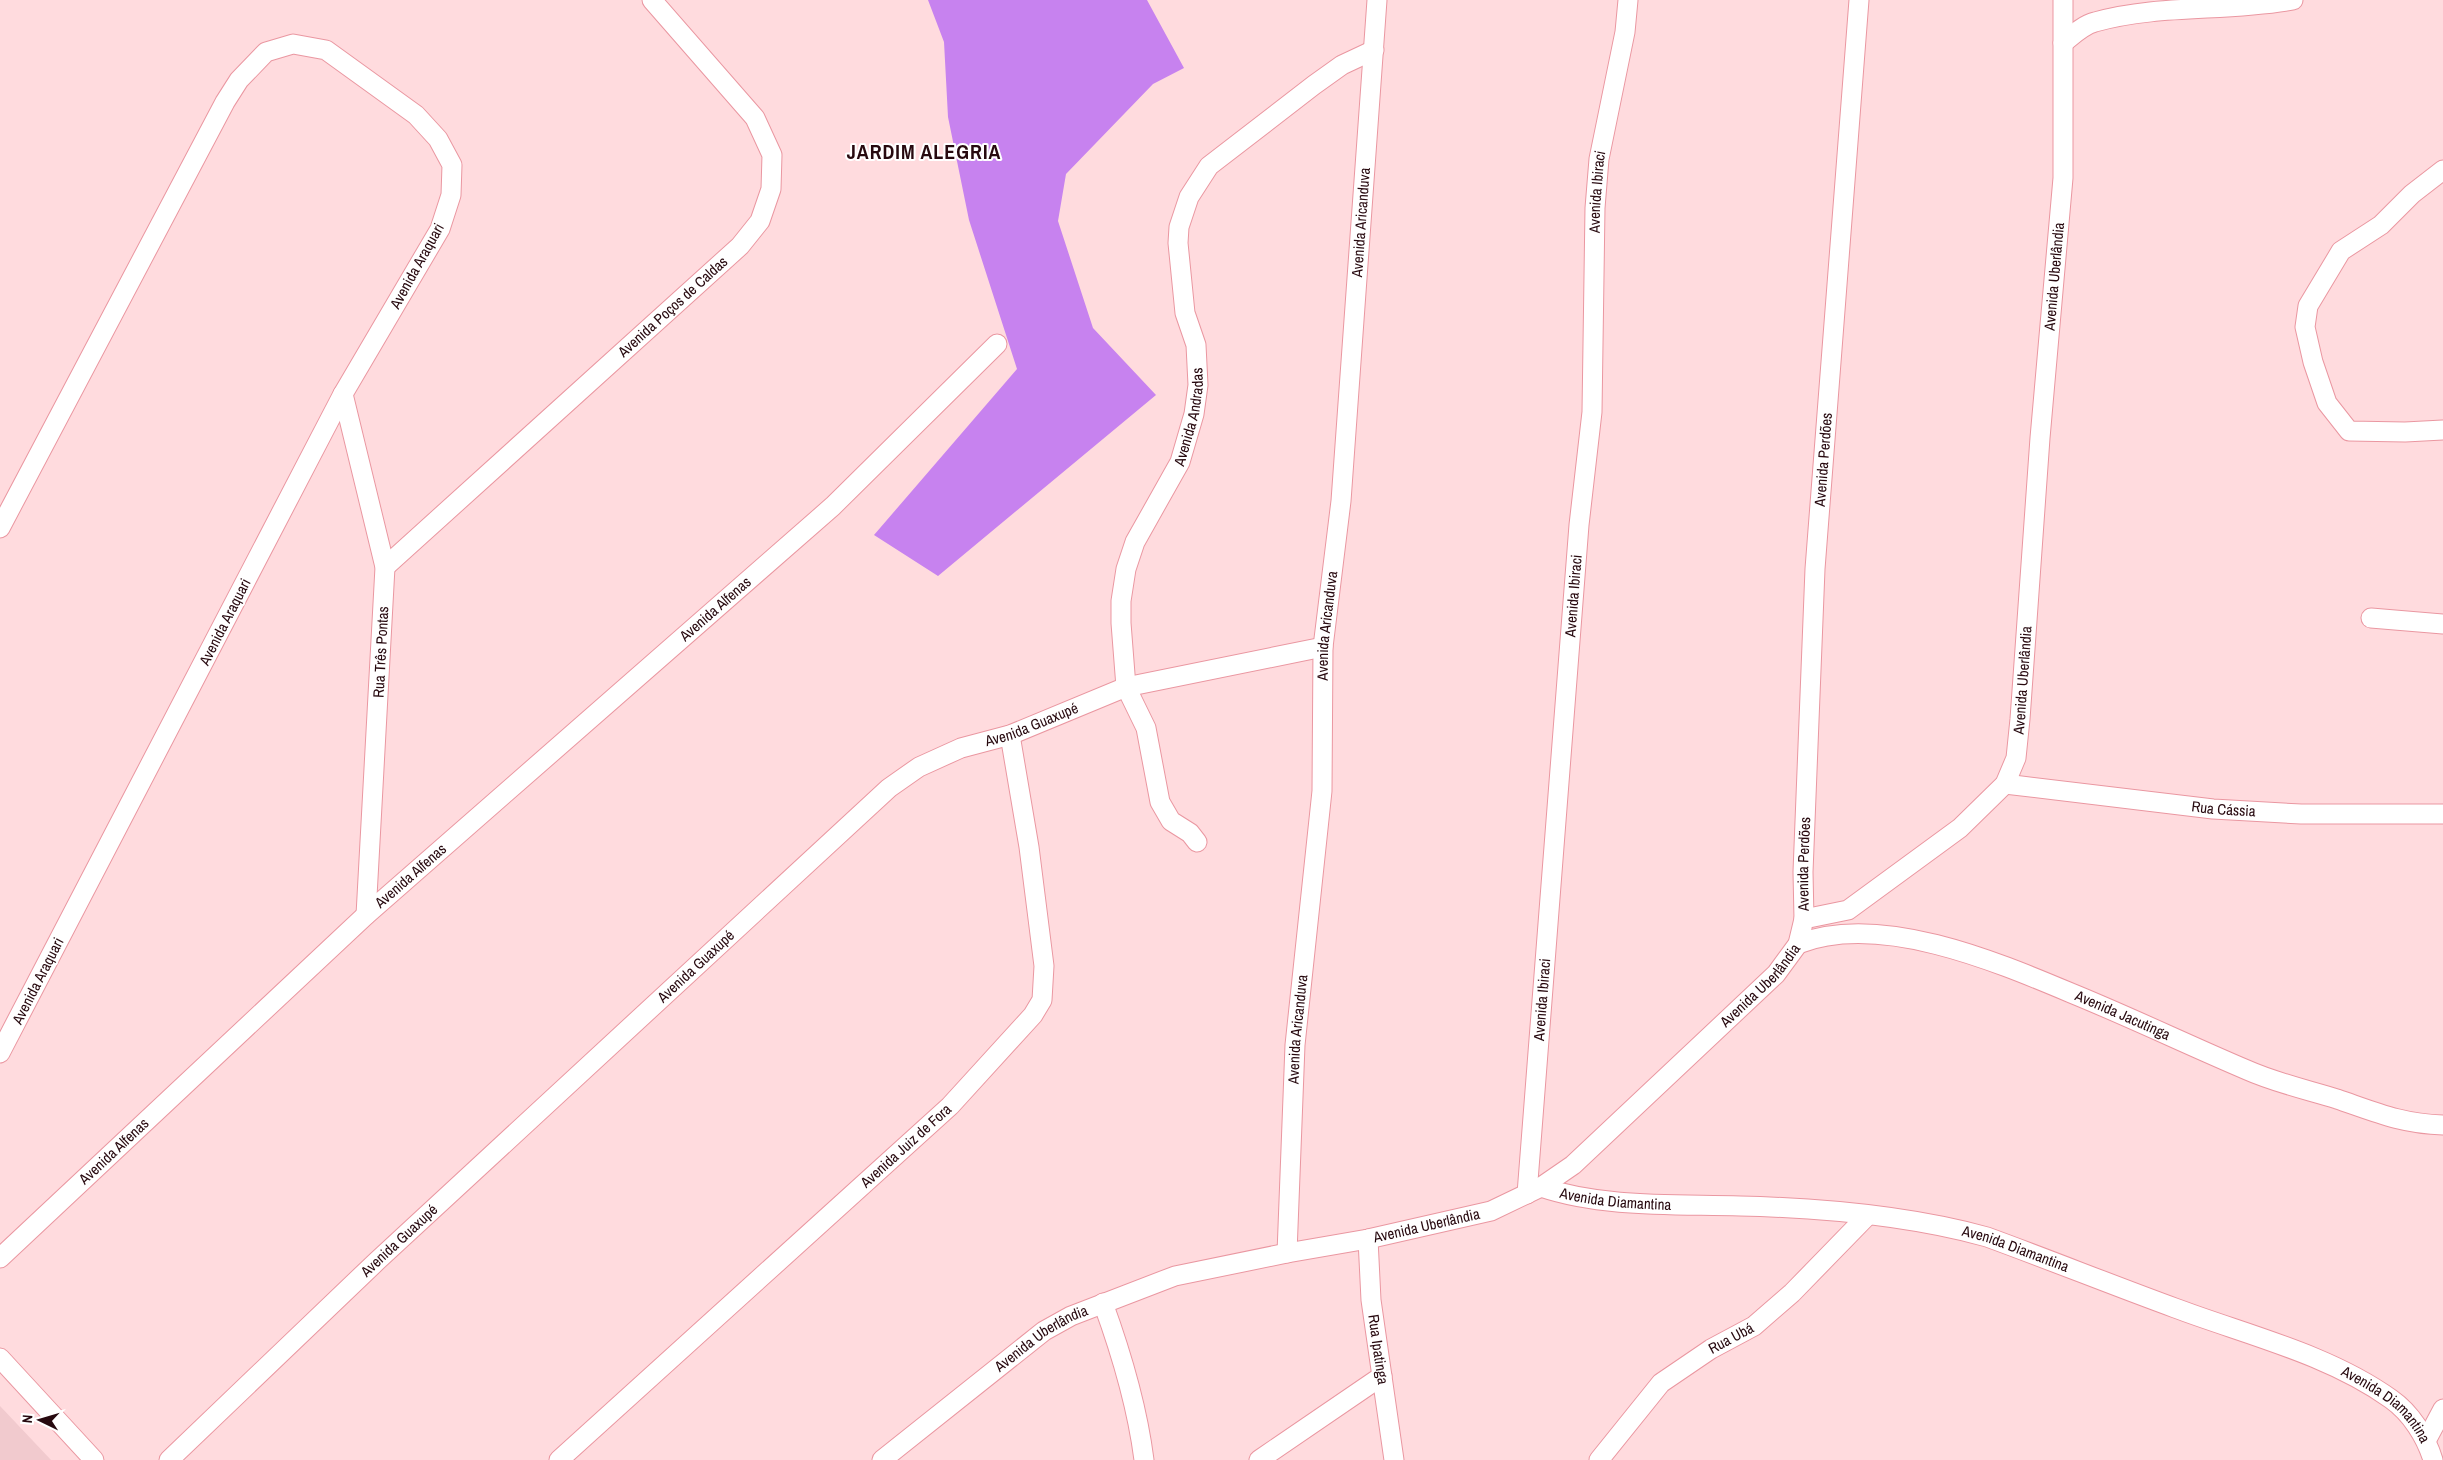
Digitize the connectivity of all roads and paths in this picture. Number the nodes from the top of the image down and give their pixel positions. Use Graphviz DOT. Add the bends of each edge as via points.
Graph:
graph roads {
  1 [pos="652,0"];
  2 [pos="1377,0"];
  3 [pos="1628,0"];
  4 [pos="1859,0"];
  5 [pos="2063,0"];
  6 [pos="2293,0"];
  7 [pos="2063,43"];
  8 [pos="1374,50"];
  9 [pos="2443,170"];
  10 [pos="998,344"];
  11 [pos="343,394"];
  12 [pos="2443,430"];
  13 [pos="0,528"];
  14 [pos="385,567"];
  15 [pos="2371,618"];
  16 [pos="2443,624"];
  17 [pos="1323,647"];
  18 [pos="1126,687"];
  19 [pos="1010,736"];
  20 [pos="2005,784"];
  21 [pos="2443,814"];
  22 [pos="1198,842"];
  23 [pos="366,915"];
  24 [pos="1804,919"];
  25 [pos="1798,944"];
  26 [pos="0,1053"];
  27 [pos="2443,1124"];
  28 [pos="1534,1190"];
  29 [pos="1867,1216"];
  30 [pos="1368,1239"];
  31 [pos="1286,1252"];
  32 [pos="0,1258"];
  33 [pos="1103,1303"];
  34 [pos="0,1358"];
  35 [pos="1382,1376"];
  36 [pos="2443,1409"];
  37 [pos="2427,1439"];
  38 [pos="94,1460"];
  39 [pos="169,1460"];
  40 [pos="559,1460"];
  41 [pos="882,1460"];
  42 [pos="1144,1460"];
  43 [pos="1259,1460"];
  44 [pos="1394,1460"];
  45 [pos="1598,1460"];
  46 [pos="2433,1460"];
  1 -- 14 [label="street, Avenida Poços de Caldas" via="755,118 772,155 771,188 760,220 740,246"];
  2 -- 8 [label="street, Avenida Aricanduva"];
  3 -- 28 [label="street, Avenida Ibiraci" via="1625,32 1599,158 1595,208 1592,412 1579,526"];
  4 -- 24 [label="street, Avenida Perdões" via="1815,569"];
  5 -- 7 [label="street, Avenida Uberlândia"];
  6 -- 7 [label="street" via="2265,5 2163,11 2094,22 2076,31"];
  7 -- 20 [label="street, Avenida Uberlândia" via="2063,178 2020,719 2016,758"];
  8 -- 17 [label="street, Avenida Aricanduva" via="1340,501"];
  8 -- 18 [label="street, Avenida Andradas" via="1342,65 1251,132 1209,166 1189,197 1179,227 1178,242 1185,313 1196,345 1198,384 1194,414 1180,462 1135,542 1126,569 1121,602"];
  9 -- 12 [label="street" via="2412,194 2381,225 2342,251 2308,306 2305,326 2327,403 2349,431"];
  10 -- 23 [label="street, Avenida Alfenas" via="832,506"];
  11 -- 13 [label="street, Avenida Araquari" via="440,229 452,195 452,165 438,139 416,115 326,50 293,44 266,52 239,80 225,102"];
  11 -- 14 [label="street, Rua Três Pontas"];
  11 -- 26 [label="street, Avenida Araquari"];
  14 -- 23 [label="street, Rua Três Pontas"];
  15 -- 16 [label="street"];
  17 -- 18 [label="street, Avenida Guaxupé"];
  17 -- 31 [label="street, Avenida Aricanduva" via="1322,791 1296,1045"];
  18 -- 19 [label="street, Avenida Guaxupé"];
  18 -- 22 [label="street, Avenida Andradas" via="1146,728 1160,802 1171,821"];
  19 -- 39 [label="street, Avenida Guaxupé" via="961,748 919,767 889,788 377,1261"];
  19 -- 40 [label="street, Avenida Juiz de Fora" via="1029,847 1044,966 1042,1000 1033,1015 950,1106"];
  20 -- 21 [label="street, Rua Cássia" via="2213,809 2301,814"];
  20 -- 24 [label="street, Avenida Uberlândia" via="1960,828 1848,910"];
  23 -- 32 [label="street, Avenida Alfenas"];
  24 -- 25 [label="street, Avenida Uberlândia"];
  25 -- 27 [label="street, Avenida Jacutinga" via="1842,934 1924,941 1997,962 2250,1072 2402,1121"];
  25 -- 28 [label="street, Avenida Uberlândia" via="1776,974 1731,1018 1573,1165"];
  28 -- 29 [label="street, Avenida Diamantina" via="1646,1203 1807,1208"];
  28 -- 30 [label="street, Avenida Uberlândia" via="1491,1210"];
  29 -- 37 [label="street, Avenida Diamantina" via="1943,1225 1987,1237 2280,1346 2355,1376 2393,1400"];
  29 -- 45 [label="street, Rua Ubá" via="1792,1293 1754,1326 1711,1349 1661,1383"];
  30 -- 31 [label="street, Avenida Uberlândia"];
  30 -- 35 [label="street, Rua Ipatinga" via="1371,1300"];
  31 -- 33 [label="street, Avenida Uberlândia" via="1175,1276"];
  33 -- 41 [label="street, Avenida Uberlândia" via="1044,1331"];
  33 -- 42 [label="street" via="1123,1356 1140,1424"];
  34 -- 38 [label="street"];
  35 -- 43 [label="street"];
  35 -- 44 [label="street, Rua Ipatinga"];
  36 -- 37 [label="street"];
  37 -- 46 [label="street, Avenida Diamantina"];
}
